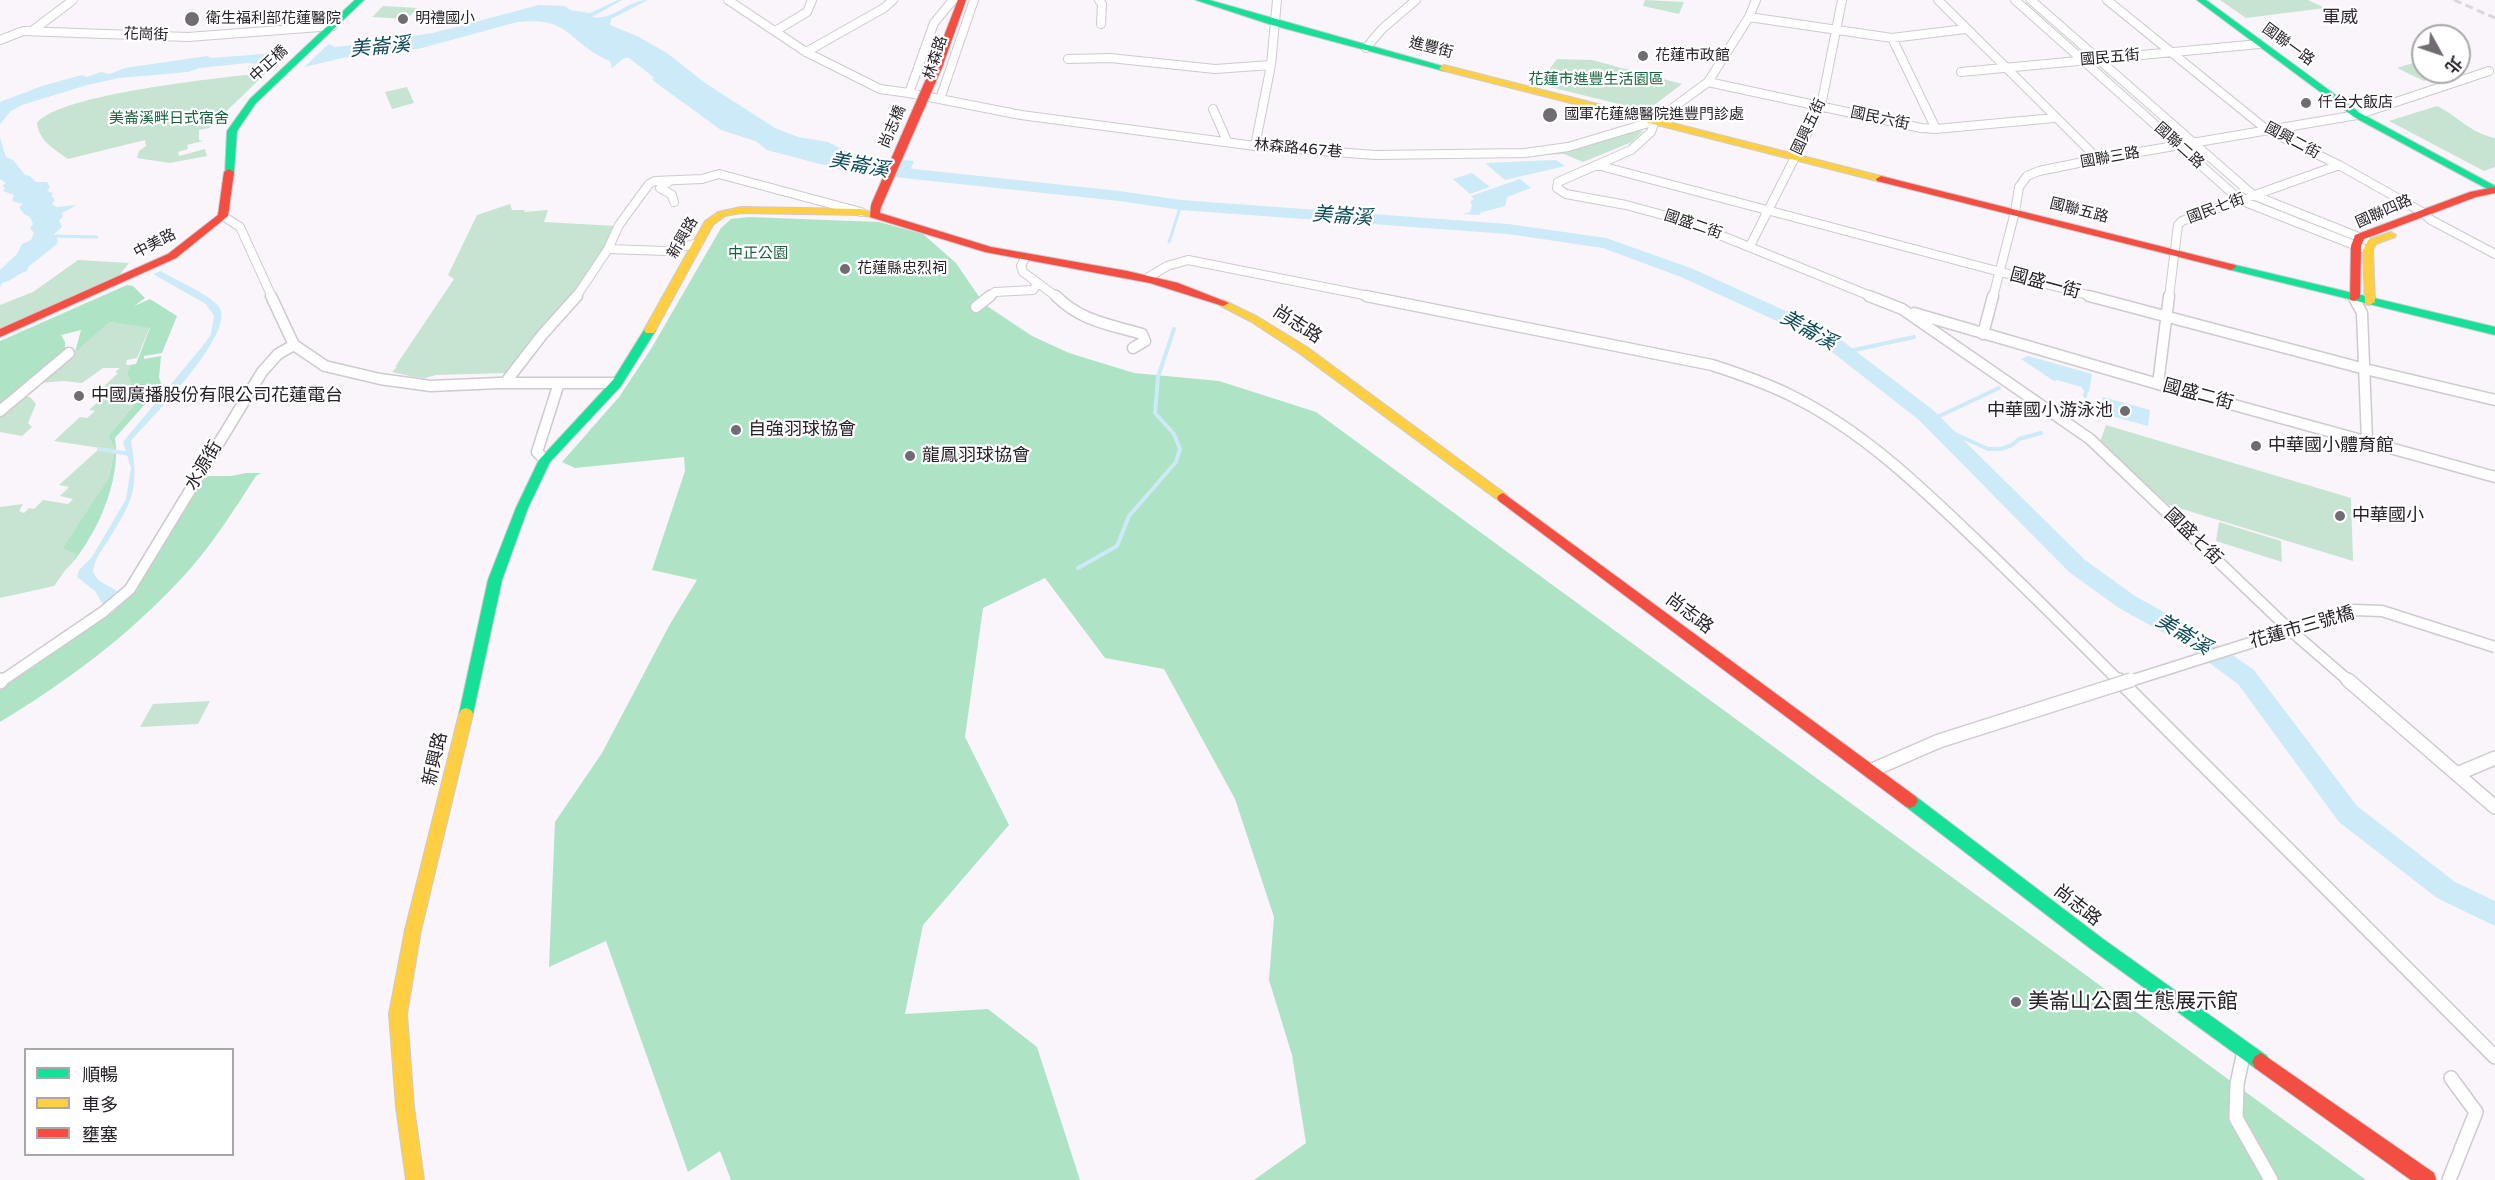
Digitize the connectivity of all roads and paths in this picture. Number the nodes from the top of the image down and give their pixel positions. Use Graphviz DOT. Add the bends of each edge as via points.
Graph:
graph roads {
  1 [pos="73,0"];
  2 [pos="360,0"];
  3 [pos="812,0"];
  4 [pos="893,0"];
  5 [pos="954,0"];
  6 [pos="962,0"];
  7 [pos="974,0"];
  8 [pos="1099,0"];
  9 [pos="1200,0"];
  10 [pos="1277,0"];
  11 [pos="1416,0"];
  12 [pos="1756,0"];
  13 [pos="1842,0"];
  14 [pos="1938,0"];
  15 [pos="1948,0"];
  16 [pos="2015,0"];
  17 [pos="2031,0"];
  18 [pos="2107,0"];
  19 [pos="2201,0"];
  20 [pos="732,1"];
  21 [pos="1749,16"];
  22 [pos="1275,23"];
  23 [pos="1101,24"];
  24 [pos="333,26"];
  25 [pos="1965,29"];
  26 [pos="777,30"];
  27 [pos="1836,30"];
  28 [pos="32,31"];
  29 [pos="1892,38"];
  30 [pos="0,40"];
  31 [pos="2259,44"];
  32 [pos="1366,48"];
  33 [pos="806,52"];
  34 [pos="2170,52"];
  35 [pos="1068,59"];
  36 [pos="2099,59"];
  37 [pos="2084,60"];
  38 [pos="939,62"];
  39 [pos="1271,65"];
  40 [pos="2004,68"];
  41 [pos="1961,72"];
  42 [pos="2488,72"];
  43 [pos="1708,82"];
  44 [pos="909,93"];
  45 [pos="940,99"];
  46 [pos="1821,106"];
  47 [pos="1213,109"];
  48 [pos="2357,115"];
  49 [pos="2054,118"];
  50 [pos="1655,122"];
  51 [pos="1936,129"];
  52 [pos="2267,130"];
  53 [pos="1227,141"];
  54 [pos="2193,144"];
  55 [pos="1255,146"];
  56 [pos="2180,147"];
  57 [pos="1795,157"];
  58 [pos="2098,159"];
  59 [pos="1597,165"];
  60 [pos="2338,165"];
  61 [pos="670,181"];
  62 [pos="2495,190"];
  63 [pos="2253,195"];
  64 [pos="2240,200"];
  65 [pos="674,202"];
  66 [pos="1767,210"];
  67 [pos="870,211"];
  68 [pos="2015,212"];
  69 [pos="223,216"];
  70 [pos="2426,216"];
  71 [pos="699,243"];
  72 [pos="2364,244"];
  73 [pos="1750,246"];
  74 [pos="608,249"];
  75 [pos="2174,251"];
  76 [pos="2495,254"];
  77 [pos="1025,258"];
  78 [pos="1999,272"];
  79 [pos="1149,277"];
  80 [pos="1038,283"];
  81 [pos="1870,295"];
  82 [pos="2354,298"];
  83 [pos="976,307"];
  84 [pos="2365,308"];
  85 [pos="1902,309"];
  86 [pos="2166,316"];
  87 [pos="2495,331"];
  88 [pos="0,333"];
  89 [pos="1983,334"];
  90 [pos="294,345"];
  91 [pos="1133,348"];
  92 [pos="69,353"];
  93 [pos="2365,369"];
  94 [pos="505,383"];
  95 [pos="559,383"];
  96 [pos="617,383"];
  97 [pos="2158,384"];
  98 [pos="2495,400"];
  99 [pos="0,411"];
  100 [pos="2367,441"];
  101 [pos="545,460"];
  102 [pos="2495,477"];
  103 [pos="2495,647"];
  104 [pos="0,682"];
  105 [pos="2495,758"];
  106 [pos="1870,771"];
  107 [pos="2457,774"];
  108 [pos="2495,807"];
  109 [pos="2244,1051"];
  110 [pos="2495,1057"];
  111 [pos="2451,1078"];
  112 [pos="415,1180"];
  113 [pos="2271,1180"];
  114 [pos="2427,1180"];
  115 [pos="2449,1180"];
  1 -- 28 [label="street"];
  2 -- 24 [label="street, 中正橋"];
  3 -- 26 [label="street" via="807,12"];
  4 -- 33 [label="street"];
  5 -- 44 [label="street, 林森路" via="934,23"];
  6 -- 38 [label="street, 林森路"];
  7 -- 45 [label="street, 林森路"];
  8 -- 23 [label="street"];
  9 -- 22 [label="street, 進豐街"];
  10 -- 22 [label="street"];
  11 -- 32 [label="street"];
  12 -- 21 [label="street"];
  13 -- 27 [label="street, 國興五街"];
  14 -- 15 [label="street"];
  14 -- 25 [label="street"];
  16 -- 37 [label="street, 國聯二路"];
  17 -- 36 [label="street, 國聯二路"];
  18 -- 34 [label="street, 國興二街"];
  19 -- 31 [label="street, 國聯一路"];
  20 -- 26 [label="street"];
  21 -- 27 [label="street"];
  21 -- 43 [label="street"];
  22 -- 32 [label="street, 進豐街"];
  22 -- 39 [label="street"];
  24 -- 28 [label="street, 花崗街" via="188,37"];
  24 -- 69 [label="street, 中正橋" via="253,101 232,132"];
  25 -- 29 [label="street"];
  25 -- 40 [label="street"];
  26 -- 33 [label="street"];
  27 -- 29 [label="street"];
  27 -- 46 [label="street, 國興五街"];
  28 -- 30 [label="street"];
  29 -- 51 [label="street"];
  31 -- 34 [label="street, 國民五街"];
  31 -- 48 [label="street, 國聯一路"];
  32 -- 50 [label="street, 進豐街"];
  33 -- 44 [label="street" via="880,89"];
  34 -- 36 [label="street, 國民五街"];
  34 -- 52 [label="street, 國興二街"];
  35 -- 39 [label="street" via="1110,58 1215,69"];
  36 -- 37 [label="street, 國民五街"];
  36 -- 54 [label="street, 國聯二路"];
  37 -- 40 [label="street, 國民五街"];
  37 -- 56 [label="street, 國聯二路"];
  38 -- 67 [label="street, 尚志橋, bridge"];
  39 -- 55 [label="street"];
  40 -- 41 [label="street, 國民五街"];
  40 -- 49 [label="street"];
  42 -- 48 [label="street"];
  43 -- 46 [label="street, 國民六街"];
  43 -- 50 [label="street"];
  44 -- 45 [label="street, 林森路"];
  45 -- 53 [label="street, 林森路467巷" via="1021,114"];
  46 -- 51 [label="street, 國民六街"];
  46 -- 57 [label="street, 國興五街"];
  47 -- 53 [label="street"];
  48 -- 52 [label="street, 國聯三路"];
  48 -- 62 [label="street, 國聯一路"];
  49 -- 51 [label="street, 國民六街"];
  49 -- 58 [label="street"];
  50 -- 55 [label="street, 林森路467巷" via="1568,147 1525,153 1375,156"];
  50 -- 57 [label="street, 國聯五路"];
  50 -- 59 [label="street" via="1654,130 1637,148"];
  52 -- 54 [label="street, 國聯三路"];
  52 -- 60 [label="street, 國興二街"];
  53 -- 55 [label="street, 林森路467巷"];
  54 -- 56 [label="street, 國聯三路"];
  54 -- 63 [label="street, 國聯二路"];
  56 -- 58 [label="street, 國聯三路"];
  56 -- 64 [label="street, 國聯二路"];
  57 -- 66 [label="street, 國興五街"];
  57 -- 68 [label="street, 國聯五路"];
  58 -- 68 [label="street, 國聯三路" via="2027,176 2019,187"];
  59 -- 66 [label="street, 國盛一街"];
  59 -- 73 [label="street, 國盛二街" via="1558,182 1557,188 1566,194 1685,221"];
  60 -- 63 [label="street, 國民七街"];
  60 -- 70 [label="street, 國興二街"];
  61 -- 65 [label="street" via="660,188 672,195"];
  61 -- 67 [label="street" via="719,174"];
  61 -- 74 [label="street" via="649,184"];
  62 -- 70 [label="street, 國聯四路" via="2486,200"];
  63 -- 64 [label="street, 國民七街"];
  63 -- 72 [label="street, 國聯二路"];
  64 -- 72 [label="street, 國聯二路"];
  64 -- 75 [label="street, 國民七街" via="2182,221"];
  66 -- 73 [label="street, 國興五街"];
  66 -- 78 [label="street, 國盛一街"];
  67 -- 71 [label="street, 新興路" via="732,212 709,223"];
  67 -- 77 [label="street, 尚志路"];
  68 -- 75 [label="street, 國聯五路"];
  68 -- 78 [label="street, 國聯三路"];
  69 -- 88 [label="street, 中美路" via="172,256"];
  69 -- 90 [label="street" via="240,227"];
  70 -- 72 [label="street, 國聯四路"];
  70 -- 76 [label="street, 國興二街"];
  71 -- 74 [label="street" via="665,251"];
  71 -- 96 [label="street, 新興路"];
  72 -- 82 [label="street, 國聯四路"];
  72 -- 84 [label="street, 國聯四路"];
  73 -- 81 [label="street, 國盛二街"];
  74 -- 94 [label="street" via="572,303"];
  75 -- 82 [label="street, 國聯五路"];
  75 -- 86 [label="street, 國民七街"];
  77 -- 79 [label="street, 尚志路"];
  77 -- 80 [label="street" via="1023,272"];
  78 -- 86 [label="street, 國盛一街"];
  78 -- 89 [label="street, 國聯三路"];
  79 -- 106 [label="street, 尚志路" via="1200,293 1295,343"];
  79 -- 110 [label="street" via="1188,260 1734,370 1802,402 1859,440 1945,510 2070,630"];
  80 -- 83 [label="street" via="1033,290 995,292"];
  80 -- 91 [label="street" via="1069,309 1087,318 1142,334 1145,341"];
  81 -- 85 [label="street, 國盛七街"];
  82 -- 84 [label="street, 國聯五路"];
  84 -- 87 [label="street, 國聯五路"];
  84 -- 93 [label="street, 國聯四路"];
  85 -- 89 [label="street, 國盛二街"];
  85 -- 107 [label="street, 國盛七街" via="2090,439 2289,629"];
  86 -- 93 [label="street, 國盛一街"];
  86 -- 97 [label="street, 國民七街"];
  89 -- 97 [label="street, 國盛二街"];
  90 -- 94 [label="street" via="325,366 380,379 431,386"];
  90 -- 104 [label="street, 水源街" via="278,354 262,372 130,589"];
  92 -- 99 [label="street"];
  93 -- 98 [label="street, 國盛一街"];
  93 -- 100 [label="street, 國聯四路"];
  94 -- 95 [label="street"];
  95 -- 96 [label="street"];
  95 -- 101 [label="street" via="537,452"];
  96 -- 101 [label="street, 新興路"];
  97 -- 100 [label="street, 國盛二街"];
  100 -- 102 [label="street, 國盛二街"];
  101 -- 112 [label="street, 新興路" via="495,580 413,930 398,1014"];
  103 -- 106 [label="street, 花蓮市三號橋, bridge" via="2382,611 2354,610 1939,741"];
  105 -- 107 [label="street"];
  106 -- 109 [label="street, 尚志路"];
  107 -- 108 [label="street, 國盛七街"];
  109 -- 113 [label="street" via="2236,1118"];
  109 -- 114 [label="street, 尚志路"];
  111 -- 115 [label="street" via="2476,1112"];
}
